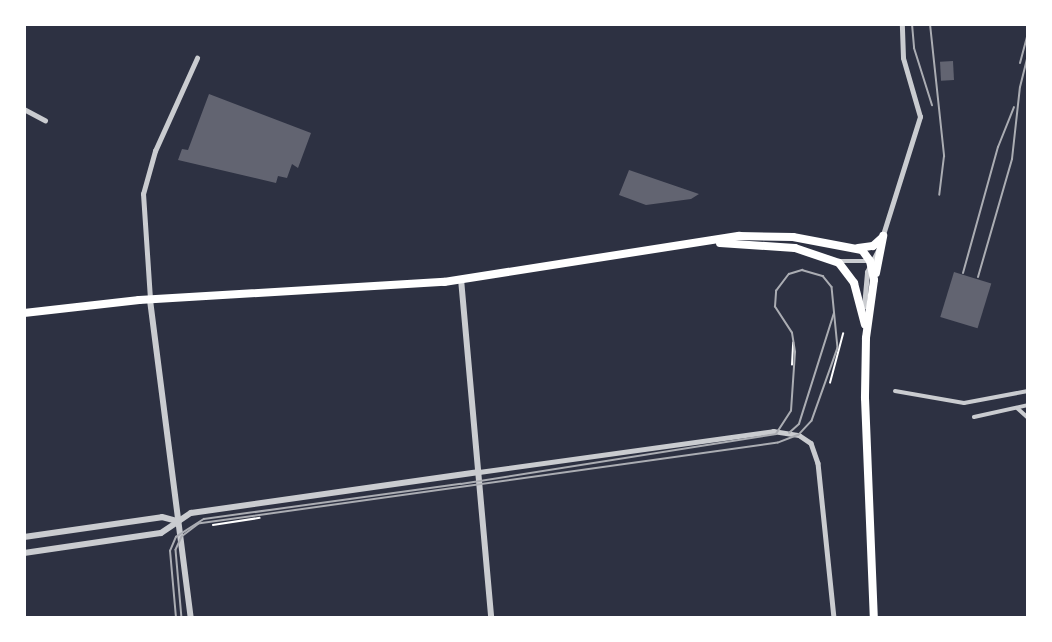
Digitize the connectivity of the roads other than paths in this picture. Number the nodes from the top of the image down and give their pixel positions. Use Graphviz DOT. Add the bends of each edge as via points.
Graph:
graph roads {
  1 [pos="902,24"];
  2 [pos="197,58"];
  3 [pos="24,109"];
  4 [pos="45,120"];
  5 [pos="883,236"];
  6 [pos="697,243"];
  7 [pos="852,247"];
  8 [pos="833,260"];
  9 [pos="870,261"];
  10 [pos="461,279"];
  11 [pos="874,280"];
  12 [pos="150,300"];
  13 [pos="864,307"];
  14 [pos="24,313"];
  15 [pos="866,338"];
  16 [pos="895,391"];
  17 [pos="1028,391"];
  18 [pos="1028,405"];
  19 [pos="1016,408"];
  20 [pos="974,417"];
  21 [pos="1028,418"];
  22 [pos="478,472"];
  23 [pos="177,521"];
  24 [pos="24,537"];
  25 [pos="24,553"];
  26 [pos="190,618"];
  27 [pos="491,618"];
  28 [pos="834,618"];
  29 [pos="874,618"];
  1 -- 5 [label="street" via="903,58 920,117"];
  2 -- 12 [label="street" via="155,151 143,194"];
  3 -- 4 [label="street"];
  5 -- 7 [label="main road" via="873,246"];
  5 -- 9 [label="street"];
  5 -- 11 [label="main road"];
  6 -- 7 [label="main road" via="768,235"];
  6 -- 8 [label="main road" via="795,248"];
  6 -- 10 [label="main road"];
  7 -- 9 [label="main road" via="862,250"];
  8 -- 9 [label="street"];
  8 -- 13 [label="main road" via="847,268"];
  9 -- 11 [label="main road"];
  9 -- 13 [label="street"];
  10 -- 12 [label="main road"];
  10 -- 22 [label="street"];
  11 -- 15 [label="main road"];
  12 -- 14 [label="main road"];
  12 -- 23 [label="street"];
  13 -- 15 [label="main road"];
  15 -- 29 [label="main road" via="866,479"];
  16 -- 17 [label="street" via="964,403"];
  18 -- 19 [label="street"];
  19 -- 20 [label="street"];
  19 -- 21 [label="street"];
  22 -- 23 [label="street" via="191,513"];
  22 -- 27 [label="street"];
  22 -- 28 [label="street" via="773,431 795,434 811,443 818,463"];
  23 -- 24 [label="street" via="162,517"];
  23 -- 25 [label="street" via="165,531"];
  23 -- 26 [label="street"];
}
